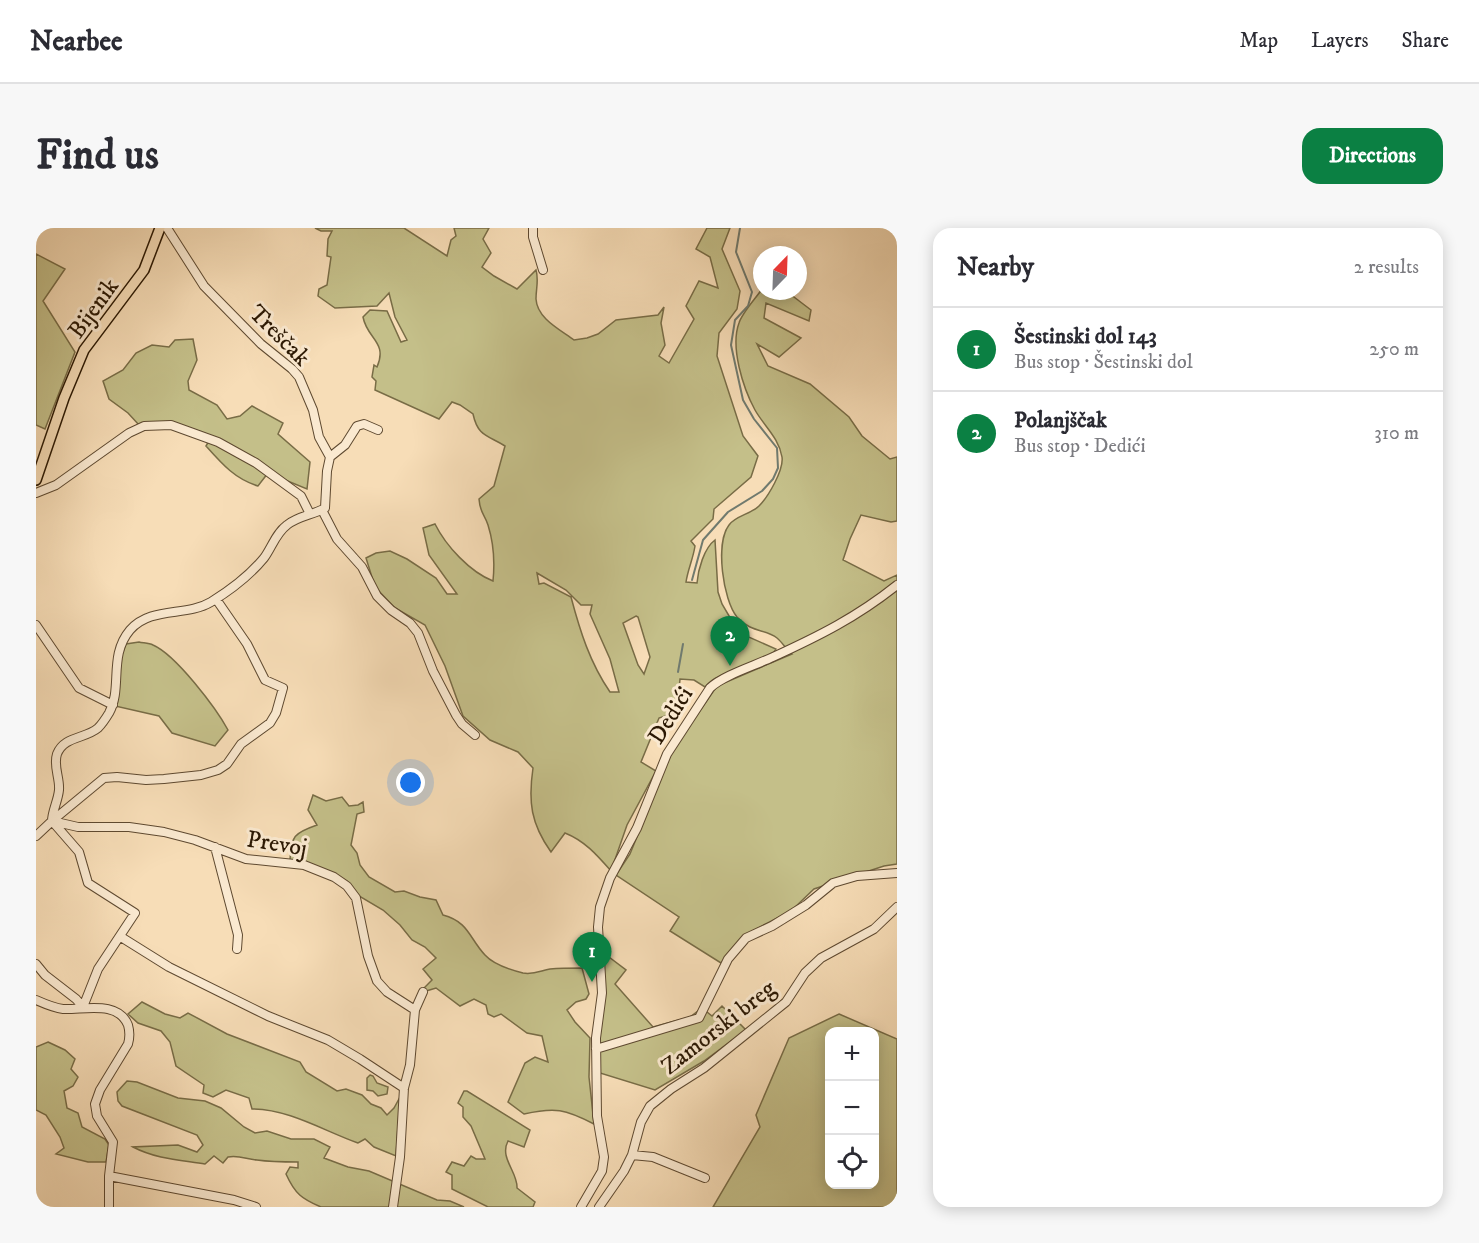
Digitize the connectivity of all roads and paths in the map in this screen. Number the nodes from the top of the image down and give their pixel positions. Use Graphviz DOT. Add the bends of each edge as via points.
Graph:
graph roads {
  1 [pos="160,228"];
  2 [pos="167,228"];
  3 [pos="533,228"];
  4 [pos="543,270"];
  5 [pos="378,430"];
  6 [pos="330,457"];
  7 [pos="36,480"];
  8 [pos="36,493"];
  9 [pos="322,510"];
  10 [pos="310,514"];
  11 [pos="897,585"];
  12 [pos="216,599"];
  13 [pos="36,626"];
  14 [pos="113,705"];
  15 [pos="475,735"];
  16 [pos="52,821"];
  17 [pos="36,836"];
  18 [pos="215,848"];
  19 [pos="897,873"];
  20 [pos="897,907"];
  21 [pos="121,937"];
  22 [pos="237,949"];
  23 [pos="36,964"];
  24 [pos="423,992"];
  25 [pos="36,1000"];
  26 [pos="83,1007"];
  27 [pos="415,1010"];
  28 [pos="596,1049"];
  29 [pos="404,1088"];
  30 [pos="632,1155"];
  31 [pos="109,1176"];
  32 [pos="705,1178"];
  33 [pos="109,1207"];
  34 [pos="256,1207"];
  35 [pos="393,1207"];
  36 [pos="581,1207"];
  37 [pos="598,1207"];
  1 -- 7 [label="main road, Bijenik" via="144,270 84,350"];
  2 -- 6 [label="street, Treščak" via="204,286 295,373"];
  3 -- 4 [label="street"];
  5 -- 6 [label="street" via="364,424 357,426 345,445"];
  6 -- 9 [label="street" via="326,506"];
  8 -- 10 [label="street" via="56,485 129,433 144,426 171,425 218,442 256,463 301,496"];
  9 -- 10 [label="street"];
  9 -- 15 [label="street" via="339,542 363,567 377,596 418,633 456,716"];
  10 -- 12 [label="street" via="285,526 258,564"];
  11 -- 28 [label="street, Dedići" via="838,626 717,681 667,754 600,907 602,993"];
  12 -- 14 [label="street" via="202,606 151,617 130,630 117,657"];
  12 -- 16 [label="street" via="247,644 265,680 283,688 270,723 241,744 218,770 164,779 104,778"];
  13 -- 14 [label="street" via="79,688"];
  14 -- 16 [label="street" via="97,729 65,742 59,750 59,791"];
  16 -- 17 [label="street"];
  16 -- 18 [label="street, Prevoj" via="153,830"];
  16 -- 21 [label="street" via="79,852 88,883 135,913"];
  18 -- 22 [label="street" via="238,935"];
  18 -- 27 [label="street, Prevoj" via="246,860 304,865 342,882 356,898 377,981"];
  19 -- 28 [label="street" via="857,876 833,883 806,905 746,938 728,959 699,1018"];
  20 -- 30 [label="street, Zamorski breg" via="874,929 821,958 805,973 786,1002 650,1106"];
  21 -- 26 [label="street" via="98,969"];
  21 -- 29 [label="street" via="170,967 265,1015 328,1040"];
  23 -- 26 [label="street"];
  24 -- 27 [label="street"];
  25 -- 26 [label="street" via="62,1009"];
  26 -- 31 [label="street" via="118,1013 129,1029 128,1044 95,1104 97,1116 113,1142"];
  27 -- 29 [label="street" via="411,1065"];
  28 -- 36 [label="street, Dedići" via="597,1116 604,1157 602,1172"];
  29 -- 35 [label="street"];
  30 -- 32 [label="street" via="653,1157"];
  30 -- 37 [label="street, Zamorski breg"];
  31 -- 33 [label="street"];
  31 -- 34 [label="street"];
}
